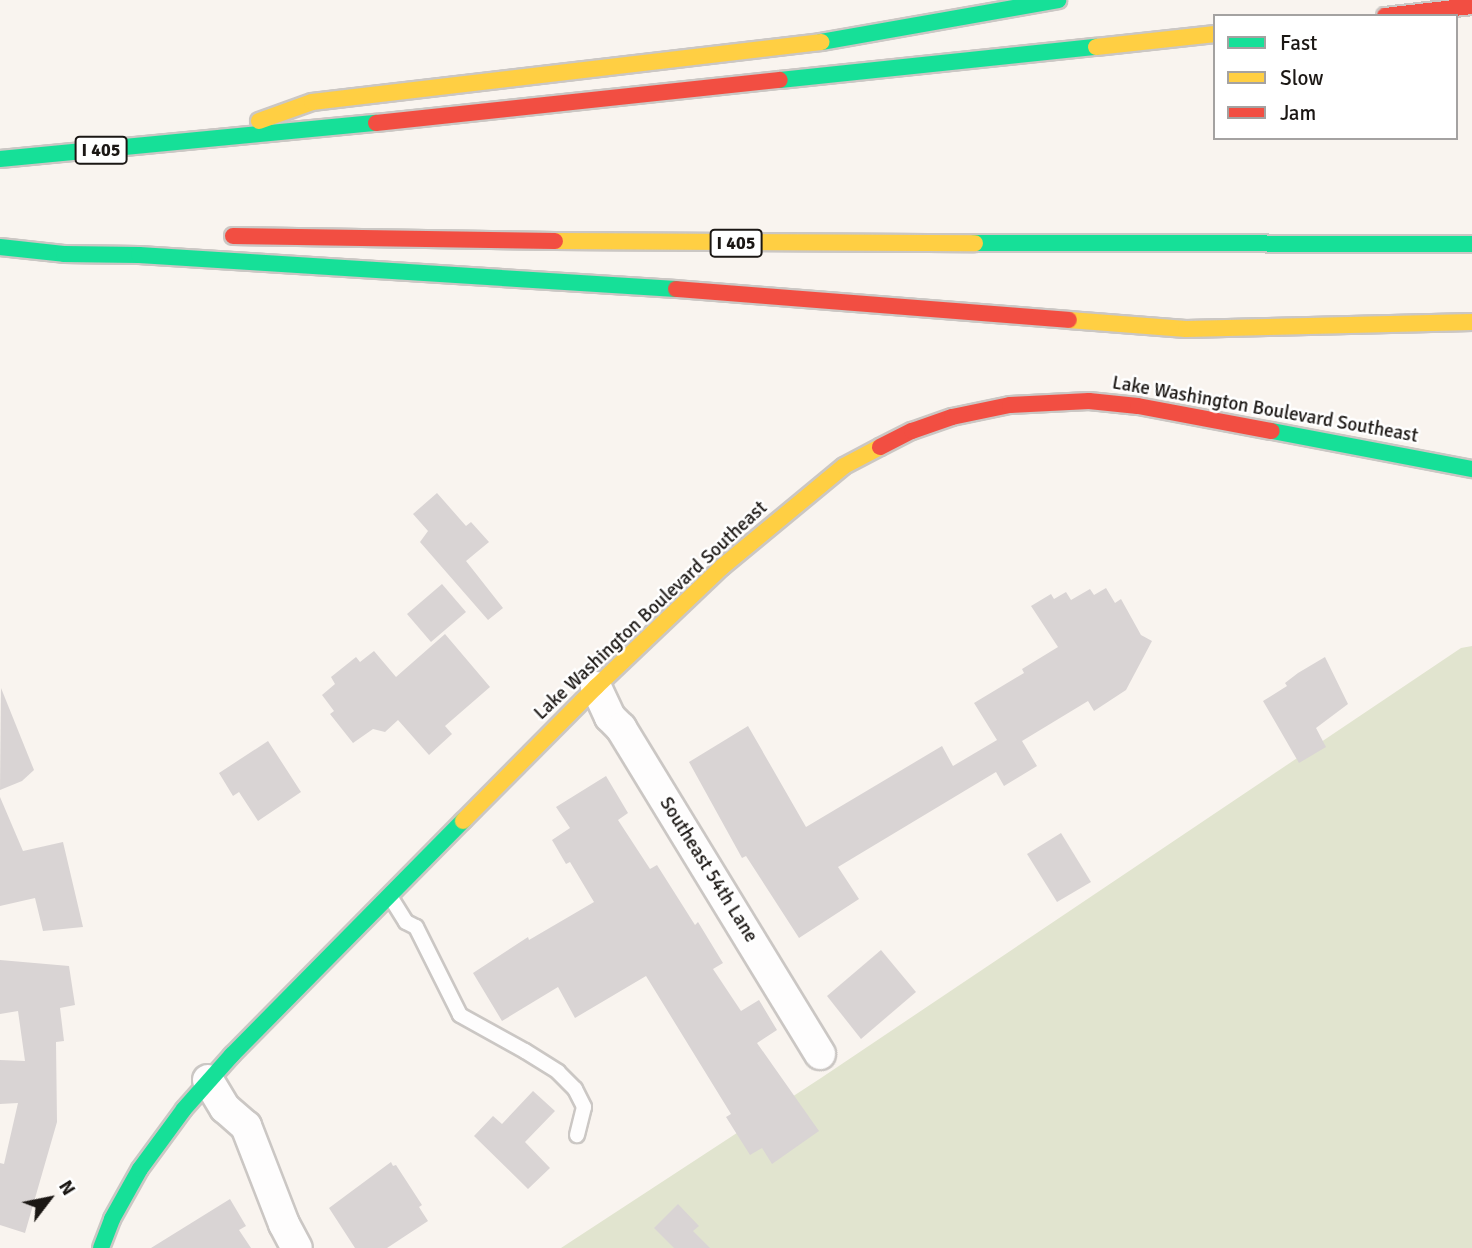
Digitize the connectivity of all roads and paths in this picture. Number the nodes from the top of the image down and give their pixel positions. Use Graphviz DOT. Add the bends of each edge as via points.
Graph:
graph roads {
  1 [pos="1058,0"];
  2 [pos="1472,6"];
  3 [pos="1402,14"];
  4 [pos="1213,34"];
  5 [pos="202,142"];
  6 [pos="0,159"];
  7 [pos="47,235"];
  8 [pos="222,236"];
  9 [pos="0,239"];
  10 [pos="1472,244"];
  11 [pos="0,247"];
  12 [pos="1472,322"];
  13 [pos="1472,469"];
  14 [pos="596,687"];
  15 [pos="390,895"];
  16 [pos="820,1054"];
  17 [pos="208,1080"];
  18 [pos="577,1135"];
  19 [pos="101,1248"];
  20 [pos="297,1248"];
  1 -- 5 [label="main road" via="833,41 312,102"];
  2 -- 3 [label="main road"];
  4 -- 5 [label="main road, I 405"];
  5 -- 6 [label="main road, I 405"];
  7 -- 9 [label="main road"];
  8 -- 10 [label="main road, I 405" via="730,243"];
  11 -- 12 [label="main road" via="607,284 1186,329"];
  13 -- 14 [label="main road, Lake Washington Boulevard Southeast" via="1138,406 1089,401 1010,405 952,417 912,431 844,466 722,567"];
  14 -- 15 [label="main road, Lake Washington Boulevard Southeast"];
  14 -- 16 [label="street, Southeast 54th Lane" via="610,717 621,728"];
  15 -- 17 [label="main road, Lake Washington Boulevard Southeast"];
  15 -- 18 [label="lane" via="406,922 416,927 460,1015 558,1072 575,1089 584,1107"];
  17 -- 19 [label="main road, Lake Washington Boulevard Southeast" via="140,1169"];
  17 -- 20 [label="street" via="225,1108 246,1126"];
}
